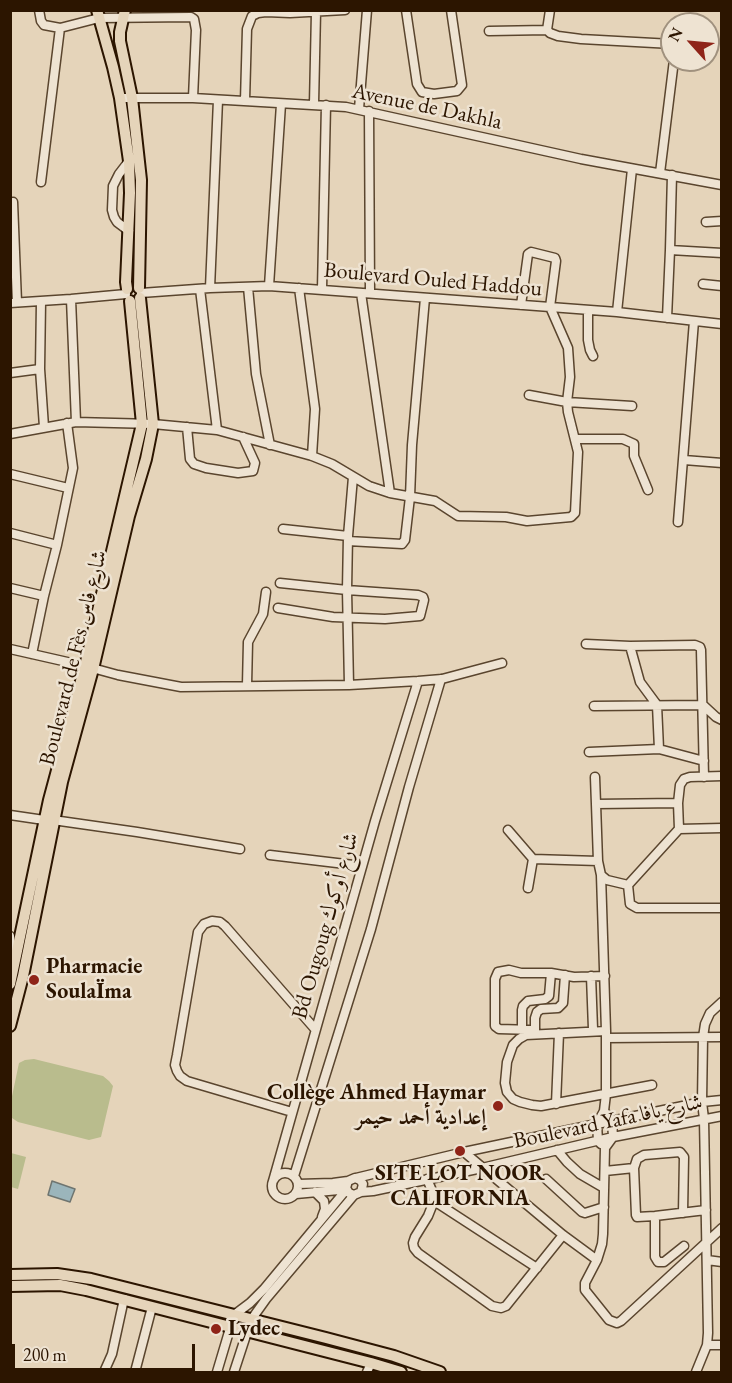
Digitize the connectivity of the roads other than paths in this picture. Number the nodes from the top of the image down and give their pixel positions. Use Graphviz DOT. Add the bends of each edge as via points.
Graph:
graph roads {
  1 [pos="39,10"];
  2 [pos="345,10"];
  3 [pos="367,10"];
  4 [pos="406,10"];
  5 [pos="451,10"];
  6 [pos="550,10"];
  7 [pos="267,11"];
  8 [pos="315,12"];
  9 [pos="98,14"];
  10 [pos="124,14"];
  11 [pos="60,28"];
  12 [pos="547,30"];
  13 [pos="489,31"];
  14 [pos="660,43"];
  15 [pos="673,72"];
  16 [pos="120,98"];
  17 [pos="132,98"];
  18 [pos="193,98"];
  19 [pos="218,99"];
  20 [pos="245,101"];
  21 [pos="280,104"];
  22 [pos="314,104"];
  23 [pos="326,105"];
  24 [pos="359,109"];
  25 [pos="369,111"];
  26 [pos="129,161"];
  27 [pos="632,169"];
  28 [pos="660,173"];
  29 [pos="672,175"];
  30 [pos="41,182"];
  31 [pos="722,184"];
  32 [pos="13,202"];
  33 [pos="722,221"];
  34 [pos="706,222"];
  35 [pos="129,231"];
  36 [pos="670,250"];
  37 [pos="722,253"];
  38 [pos="704,284"];
  39 [pos="269,286"];
  40 [pos="722,286"];
  41 [pos="248,287"];
  42 [pos="205,288"];
  43 [pos="299,288"];
  44 [pos="322,289"];
  45 [pos="365,293"];
  46 [pos="134,294"];
  47 [pos="425,298"];
  48 [pos="72,299"];
  49 [pos="41,302"];
  50 [pos="14,303"];
  51 [pos="521,305"];
  52 [pos="550,308"];
  53 [pos="588,310"];
  54 [pos="617,312"];
  55 [pos="667,318"];
  56 [pos="694,321"];
  57 [pos="722,324"];
  58 [pos="593,356"];
  59 [pos="40,369"];
  60 [pos="10,373"];
  61 [pos="529,395"];
  62 [pos="567,402"];
  63 [pos="632,406"];
  64 [pos="72,423"];
  65 [pos="147,424"];
  66 [pos="44,427"];
  67 [pos="187,428"];
  68 [pos="217,430"];
  69 [pos="10,434"];
  70 [pos="243,437"];
  71 [pos="574,439"];
  72 [pos="270,445"];
  73 [pos="312,456"];
  74 [pos="684,460"];
  75 [pos="722,463"];
  76 [pos="10,474"];
  77 [pos="353,477"];
  78 [pos="68,488"];
  79 [pos="648,490"];
  80 [pos="390,493"];
  81 [pos="410,497"];
  82 [pos="678,522"];
  83 [pos="283,528"];
  84 [pos="10,533"];
  85 [pos="348,539"];
  86 [pos="57,545"];
  87 [pos="280,583"];
  88 [pos="10,588"];
  89 [pos="347,590"];
  90 [pos="266,592"];
  91 [pos="44,596"];
  92 [pos="278,608"];
  93 [pos="348,618"];
  94 [pos="586,644"];
  95 [pos="630,645"];
  96 [pos="10,649"];
  97 [pos="32,654"];
  98 [pos="502,663"];
  99 [pos="89,667"];
  100 [pos="441,679"];
  101 [pos="418,681"];
  102 [pos="247,685"];
  103 [pos="349,685"];
  104 [pos="657,705"];
  105 [pos="703,705"];
  106 [pos="594,706"];
  107 [pos="722,720"];
  108 [pos="659,749"];
  109 [pos="589,752"];
  110 [pos="704,761"];
  111 [pos="722,776"];
  112 [pos="596,777"];
  113 [pos="705,777"];
  114 [pos="678,803"];
  115 [pos="596,804"];
  116 [pos="10,815"];
  117 [pos="49,820"];
  118 [pos="722,828"];
  119 [pos="680,829"];
  120 [pos="508,830"];
  121 [pos="240,849"];
  122 [pos="270,855"];
  123 [pos="533,859"];
  124 [pos="598,861"];
  125 [pos="362,866"];
  126 [pos="601,875"];
  127 [pos="628,885"];
  128 [pos="528,888"];
  129 [pos="722,908"];
  130 [pos="10,936"];
  131 [pos="15,966"];
  132 [pos="551,973"];
  133 [pos="565,975"];
  134 [pos="591,976"];
  135 [pos="605,976"];
  136 [pos="10,984"];
  137 [pos="722,1002"];
  138 [pos="10,1026"];
  139 [pos="315,1029"];
  140 [pos="594,1029"];
  141 [pos="522,1030"];
  142 [pos="535,1030"];
  143 [pos="559,1033"];
  144 [pos="606,1033"];
  145 [pos="703,1037"];
  146 [pos="722,1037"];
  147 [pos="652,1085"];
  148 [pos="606,1094"];
  149 [pos="722,1100"];
  150 [pos="702,1102"];
  151 [pos="556,1104"];
  152 [pos="672,1109"];
  153 [pos="604,1111"];
  154 [pos="292,1112"];
  155 [pos="722,1116"];
  156 [pos="704,1119"];
  157 [pos="612,1121"];
  158 [pos="597,1124"];
  159 [pos="678,1125"];
  160 [pos="545,1135"];
  161 [pos="613,1137"];
  162 [pos="598,1141"];
  163 [pos="605,1148"];
  164 [pos="553,1151"];
  165 [pos="464,1152"];
  166 [pos="482,1168"];
  167 [pos="634,1168"];
  168 [pos="605,1171"];
  169 [pos="427,1179"];
  170 [pos="546,1179"];
  171 [pos="296,1180"];
  172 [pos="273,1181"];
  173 [pos="352,1187"];
  174 [pos="604,1188"];
  175 [pos="315,1192"];
  176 [pos="296,1194"];
  177 [pos="434,1201"];
  178 [pos="604,1208"];
  179 [pos="706,1210"];
  180 [pos="683,1213"];
  181 [pos="655,1216"];
  182 [pos="322,1219"];
  183 [pos="722,1228"];
  184 [pos="563,1236"];
  185 [pos="707,1242"];
  186 [pos="684,1245"];
  187 [pos="597,1260"];
  188 [pos="707,1260"];
  189 [pos="722,1262"];
  190 [pos="537,1268"];
  191 [pos="10,1275"];
  192 [pos="10,1286"];
  193 [pos="124,1299"];
  194 [pos="152,1307"];
  195 [pos="234,1315"];
  196 [pos="251,1320"];
  197 [pos="230,1327"];
  198 [pos="247,1332"];
  199 [pos="722,1345"];
  200 [pos="707,1346"];
  201 [pos="369,1368"];
  202 [pos="104,1372"];
  203 [pos="135,1372"];
  204 [pos="217,1372"];
  205 [pos="234,1372"];
  206 [pos="401,1372"];
  207 [pos="440,1372"];
  208 [pos="696,1372"];
  1 -- 11 [label="street" via="45,25"];
  2 -- 8 [label="street"];
  3 -- 24 [label="street"];
  4 -- 5 [label="street" via="417,84 422,92 434,94 457,91 462,85"];
  6 -- 12 [label="street"];
  7 -- 8 [label="street"];
  7 -- 20 [label="street" via="252,16 247,29"];
  8 -- 22 [label="street"];
  9 -- 10 [label="street"];
  9 -- 11 [label="street"];
  9 -- 16 [label="main road, Boulevard de Fès شارع فاس"];
  10 -- 17 [label="main road, Boulevard de Fès شارع فاس" via="120,41"];
  10 -- 18 [label="street" via="194,20"];
  11 -- 30 [label="street"];
  12 -- 13 [label="street"];
  12 -- 14 [label="street" via="581,39"];
  15 -- 28 [label="street"];
  16 -- 17 [label="street, Avenue de Dakhla"];
  16 -- 26 [label="main road, Boulevard de Fès شارع فاس"];
  17 -- 18 [label="street, Avenue de Dakhla"];
  17 -- 46 [label="main road, Boulevard de Fès شارع فاس" via="141,180"];
  18 -- 19 [label="street, Avenue de Dakhla"];
  19 -- 20 [label="street, Avenue de Dakhla"];
  19 -- 42 [label="street"];
  20 -- 21 [label="street, Avenue de Dakhla"];
  21 -- 22 [label="street, Avenue de Dakhla"];
  21 -- 39 [label="street"];
  22 -- 23 [label="street, Avenue de Dakhla"];
  23 -- 24 [label="street, Avenue de Dakhla"];
  23 -- 44 [label="street"];
  24 -- 25 [label="street, Avenue de Dakhla"];
  25 -- 27 [label="street, Avenue de Dakhla"];
  25 -- 45 [label="street"];
  26 -- 35 [label="main road, Boulevard de Fès شارع فاس"];
  26 -- 35 [label="street" via="113,186 112,210 117,222"];
  27 -- 28 [label="street, Avenue de Dakhla"];
  27 -- 54 [label="street"];
  28 -- 29 [label="street, Avenue de Dakhla"];
  29 -- 31 [label="street, Avenue de Dakhla"];
  29 -- 36 [label="street"];
  32 -- 50 [label="street"];
  33 -- 34 [label="street"];
  35 -- 46 [label="main road, Boulevard de Fès شارع فاس" via="126,282"];
  36 -- 37 [label="street"];
  36 -- 55 [label="street"];
  38 -- 40 [label="street"];
  39 -- 41 [label="street, Boulevard Ouled Haddou"];
  39 -- 43 [label="street, Boulevard Ouled Haddou"];
  41 -- 42 [label="street, Boulevard Ouled Haddou"];
  41 -- 72 [label="street" via="256,374"];
  42 -- 46 [label="street, Boulevard Ouled Haddou"];
  42 -- 68 [label="street"];
  43 -- 44 [label="street, Boulevard Ouled Haddou"];
  43 -- 73 [label="street" via="315,409"];
  44 -- 45 [label="street, Boulevard Ouled Haddou"];
  45 -- 47 [label="street, Boulevard Ouled Haddou"];
  45 -- 80 [label="street"];
  46 -- 48 [label="street, Boulevard Ouled Haddou"];
  46 -- 65 [label="main road, Boulevard de Fès شارع فاس"];
  47 -- 51 [label="street, Boulevard Ouled Haddou"];
  47 -- 81 [label="street"];
  48 -- 49 [label="street, Boulevard Ouled Haddou"];
  48 -- 64 [label="street"];
  49 -- 50 [label="street, Boulevard Ouled Haddou"];
  49 -- 59 [label="street"];
  51 -- 52 [label="street, Boulevard Ouled Haddou"];
  51 -- 52 [label="street" via="527,256 531,252 555,258"];
  52 -- 53 [label="street, Boulevard Ouled Haddou"];
  52 -- 62 [label="street" via="568,348"];
  53 -- 54 [label="street, Boulevard Ouled Haddou"];
  53 -- 58 [label="street" via="588,340"];
  54 -- 55 [label="street, Boulevard Ouled Haddou"];
  55 -- 56 [label="street, Boulevard Ouled Haddou"];
  56 -- 57 [label="street, Boulevard Ouled Haddou"];
  56 -- 74 [label="street"];
  59 -- 60 [label="street"];
  59 -- 66 [label="street"];
  61 -- 62 [label="street"];
  62 -- 63 [label="street"];
  62 -- 71 [label="street"];
  64 -- 65 [label="street"];
  64 -- 66 [label="street"];
  64 -- 78 [label="street" via="73,468"];
  65 -- 67 [label="street"];
  65 -- 99 [label="main road, Boulevard de Fès شارع فاس"];
  66 -- 69 [label="street"];
  67 -- 68 [label="street"];
  67 -- 70 [label="street" via="190,459 206,468 253,471 255,463"];
  68 -- 70 [label="street"];
  70 -- 72 [label="street"];
  71 -- 79 [label="street" via="623,439 634,444 634,456"];
  71 -- 81 [label="street" via="578,462 575,513 571,517 527,521 458,516 435,501"];
  72 -- 73 [label="street"];
  73 -- 77 [label="street"];
  74 -- 75 [label="street"];
  74 -- 82 [label="street"];
  76 -- 78 [label="street"];
  77 -- 80 [label="street"];
  77 -- 85 [label="street"];
  78 -- 86 [label="street"];
  80 -- 81 [label="street"];
  81 -- 85 [label="street" via="403,543"];
  83 -- 85 [label="street"];
  84 -- 86 [label="street"];
  85 -- 89 [label="street"];
  86 -- 91 [label="street"];
  87 -- 89 [label="street"];
  88 -- 91 [label="street"];
  89 -- 93 [label="street"];
  89 -- 93 [label="street" via="418,595 424,600 419,617"];
  90 -- 102 [label="street" via="263,614 248,642"];
  91 -- 97 [label="street"];
  92 -- 93 [label="street"];
  93 -- 103 [label="street"];
  94 -- 95 [label="street"];
  95 -- 104 [label="street" via="640,682"];
  95 -- 105 [label="street" via="700,647"];
  96 -- 97 [label="street"];
  97 -- 99 [label="street"];
  98 -- 100 [label="street"];
  99 -- 102 [label="street" via="181,687"];
  99 -- 117 [label="main road, Boulevard de Fès شارع فاس"];
  100 -- 101 [label="street"];
  100 -- 171 [label="street, Bd Ougoug شارع أوكوك"];
  101 -- 103 [label="street"];
  101 -- 125 [label="street, Bd Ougoug شارع أوكوك"];
  102 -- 103 [label="street"];
  104 -- 105 [label="street"];
  104 -- 106 [label="street"];
  104 -- 108 [label="street"];
  105 -- 107 [label="street"];
  105 -- 110 [label="street"];
  108 -- 109 [label="street"];
  108 -- 110 [label="street"];
  110 -- 113 [label="street"];
  111 -- 113 [label="street"];
  112 -- 115 [label="street"];
  113 -- 114 [label="street" via="684,779"];
  114 -- 115 [label="street"];
  114 -- 119 [label="street"];
  115 -- 124 [label="street"];
  116 -- 117 [label="street"];
  117 -- 121 [label="street"];
  117 -- 131 [label="main road, Boulevard de Fès شارع فاس"];
  117 -- 138 [label="main road, Boulevard de Fès شارع فاس" via="23,976"];
  118 -- 119 [label="street"];
  119 -- 127 [label="street"];
  120 -- 123 [label="street"];
  122 -- 125 [label="street"];
  123 -- 124 [label="street"];
  123 -- 128 [label="street"];
  124 -- 126 [label="street"];
  125 -- 139 [label="street, Bd Ougoug شارع أوكوك"];
  126 -- 127 [label="street"];
  126 -- 135 [label="street"];
  127 -- 129 [label="street" via="630,904 637,908"];
  130 -- 131 [label="street"];
  131 -- 136 [label="main road, Boulevard de Fès شارع فاس"];
  132 -- 133 [label="street"];
  132 -- 141 [label="street" via="549,996 523,1006"];
  132 -- 141 [label="street" via="505,970 496,975 495,1026"];
  133 -- 134 [label="street"];
  133 -- 142 [label="street" via="563,1003 558,1008 537,1012"];
  134 -- 135 [label="street"];
  134 -- 140 [label="street"];
  135 -- 144 [label="street"];
  137 -- 145 [label="street" via="710,1013"];
  139 -- 154 [label="street, Bd Ougoug شارع أوكوك"];
  139 -- 154 [label="street" via="225,926 212,921 204,924 198,932 177,1071 187,1081"];
  140 -- 142 [label="street"];
  140 -- 144 [label="street"];
  141 -- 142 [label="street"];
  143 -- 144 [label="street"];
  143 -- 151 [label="street"];
  143 -- 151 [label="street" via="519,1039 509,1053 504,1083 507,1092 520,1102"];
  144 -- 145 [label="street"];
  144 -- 148 [label="street"];
  145 -- 146 [label="street"];
  145 -- 150 [label="street"];
  147 -- 148 [label="street"];
  148 -- 151 [label="street"];
  148 -- 153 [label="street"];
  149 -- 150 [label="street, Boulevard Yafa شارع يافا"];
  150 -- 152 [label="street, Boulevard Yafa شارع يافا"];
  150 -- 156 [label="street"];
  152 -- 157 [label="street, Boulevard Yafa شارع يافا"];
  152 -- 159 [label="street"];
  153 -- 157 [label="street"];
  153 -- 158 [label="street"];
  154 -- 172 [label="street, Bd Ougoug شارع أوكوك"];
  155 -- 156 [label="street, Boulevard Yafa شارع يافا"];
  156 -- 159 [label="street, Boulevard Yafa شارع يافا"];
  156 -- 179 [label="street"];
  157 -- 158 [label="street, Boulevard Yafa شارع يافا"];
  157 -- 161 [label="street"];
  158 -- 160 [label="street, Boulevard Yafa شارع يافا"];
  158 -- 162 [label="street"];
  159 -- 161 [label="street, Boulevard Yafa شارع يافا"];
  160 -- 164 [label="street"];
  160 -- 165 [label="street, Boulevard Yafa شارع يافا"];
  161 -- 162 [label="street, Boulevard Yafa شارع يافا"];
  161 -- 163 [label="street"];
  162 -- 163 [label="street"];
  162 -- 164 [label="street, Boulevard Yafa شارع يافا"];
  163 -- 168 [label="street"];
  164 -- 166 [label="street, Boulevard Yafa شارع يافا"];
  164 -- 174 [label="street"];
  165 -- 166 [label="street"];
  165 -- 173 [label="street, Boulevard Yafa شارع يافا"];
  166 -- 169 [label="street, Boulevard Yafa شارع يافا"];
  166 -- 184 [label="street"];
  167 -- 168 [label="street"];
  167 -- 180 [label="street" via="637,1159 644,1155 680,1152 684,1157"];
  167 -- 181 [label="street" via="636,1215"];
  168 -- 174 [label="street"];
  169 -- 173 [label="street, Boulevard Yafa شارع يافا"];
  169 -- 177 [label="street"];
  170 -- 178 [label="street" via="582,1212"];
  171 -- 172 [label="street" via="291,1174 282,1173"];
  171 -- 173 [label="street, Boulevard Yafa شارع يافا"];
  171 -- 176 [label="street"];
  172 -- 176 [label="street" via="278,1197 286,1199"];
  173 -- 175 [label="street, Boulevard Yafa شارع يافا"];
  173 -- 182 [label="street"];
  173 -- 196 [label="street"];
  174 -- 178 [label="street"];
  175 -- 176 [label="street, Boulevard Yafa شارع يافا"];
  175 -- 182 [label="street" via="324,1201"];
  177 -- 190 [label="street"];
  177 -- 190 [label="street" via="415,1237 414,1248 492,1306 506,1306"];
  178 -- 187 [label="street"];
  179 -- 180 [label="street"];
  179 -- 185 [label="street"];
  180 -- 181 [label="street"];
  181 -- 186 [label="street" via="658,1262 664,1262"];
  182 -- 195 [label="street" via="264,1290"];
  183 -- 185 [label="street"];
  184 -- 187 [label="street"];
  184 -- 190 [label="street"];
  185 -- 187 [label="street" via="617,1323 609,1320 585,1290"];
  185 -- 188 [label="street"];
  188 -- 189 [label="street"];
  188 -- 200 [label="street"];
  191 -- 195 [label="main road" via="57,1274 91,1280"];
  192 -- 193 [label="main road" via="60,1286"];
  193 -- 194 [label="main road"];
  193 -- 202 [label="street"];
  194 -- 197 [label="main road"];
  194 -- 203 [label="street"];
  195 -- 196 [label="main road"];
  195 -- 197 [label="street"];
  196 -- 198 [label="street"];
  196 -- 207 [label="main road" via="394,1356"];
  197 -- 198 [label="main road"];
  197 -- 204 [label="street"];
  198 -- 201 [label="main road"];
  198 -- 205 [label="street"];
  199 -- 200 [label="street"];
  200 -- 208 [label="street"];
  201 -- 206 [label="main road"];
}
